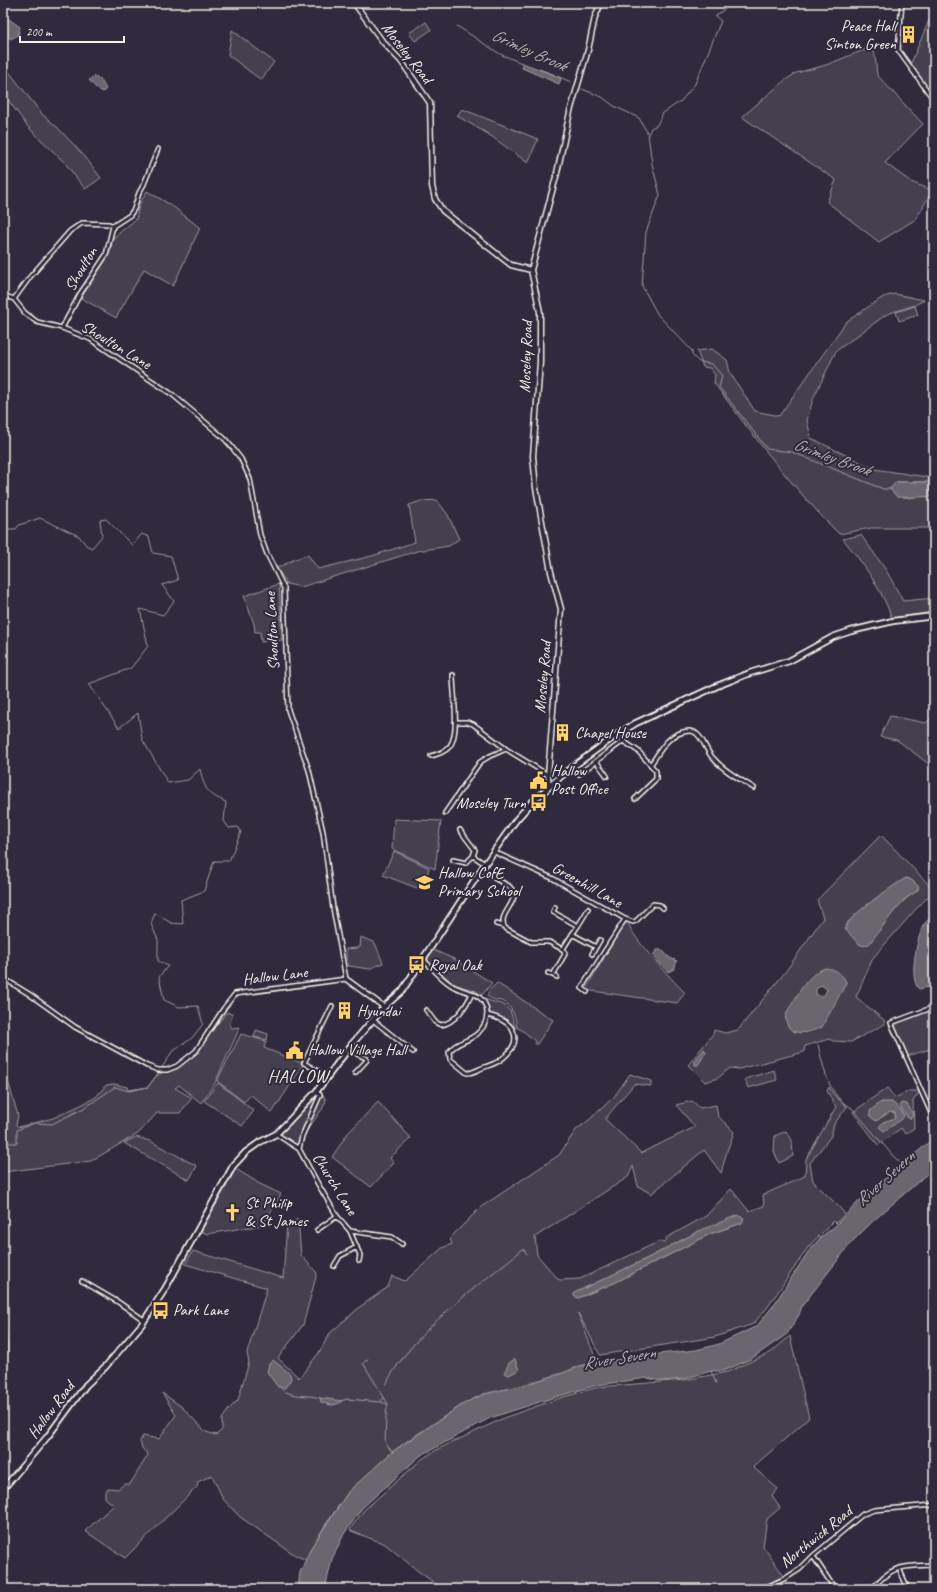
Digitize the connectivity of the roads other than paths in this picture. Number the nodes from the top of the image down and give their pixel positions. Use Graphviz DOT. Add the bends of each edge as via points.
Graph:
graph roads {
  1 [pos="354,3"];
  2 [pos="602,3"];
  3 [pos="902,3"];
  4 [pos="934,100"];
  5 [pos="158,149"];
  6 [pos="113,226"];
  7 [pos="531,270"];
  8 [pos="3,295"];
  9 [pos="14,299"];
  10 [pos="62,328"];
  11 [pos="934,616"];
  12 [pos="452,676"];
  13 [pos="455,722"];
  14 [pos="618,734"];
  15 [pos="623,741"];
  16 [pos="506,749"];
  17 [pos="433,750"];
  18 [pos="596,761"];
  19 [pos="651,764"];
  20 [pos="579,774"];
  21 [pos="548,775"];
  22 [pos="607,776"];
  23 [pos="549,787"];
  24 [pos="754,788"];
  25 [pos="635,799"];
  26 [pos="445,812"];
  27 [pos="460,830"];
  28 [pos="494,852"];
  29 [pos="474,856"];
  30 [pos="453,860"];
  31 [pos="485,864"];
  32 [pos="481,871"];
  33 [pos="555,907"];
  34 [pos="663,908"];
  35 [pos="588,909"];
  36 [pos="625,919"];
  37 [pos="496,924"];
  38 [pos="504,926"];
  39 [pos="578,926"];
  40 [pos="572,934"];
  41 [pos="600,940"];
  42 [pos="596,947"];
  43 [pos="563,949"];
  44 [pos="592,954"];
  45 [pos="423,960"];
  46 [pos="548,973"];
  47 [pos="554,975"];
  48 [pos="557,977"];
  49 [pos="3,978"];
  50 [pos="346,979"];
  51 [pos="587,992"];
  52 [pos="472,993"];
  53 [pos="332,1006"];
  54 [pos="384,1007"];
  55 [pos="934,1007"];
  56 [pos="426,1010"];
  57 [pos="487,1016"];
  58 [pos="373,1020"];
  59 [pos="350,1047"];
  60 [pos="413,1052"];
  61 [pos="355,1072"];
  62 [pos="328,1077"];
  63 [pos="316,1092"];
  64 [pos="931,1113"];
  65 [pos="276,1134"];
  66 [pos="299,1149"];
  67 [pos="337,1216"];
  68 [pos="317,1230"];
  69 [pos="350,1231"];
  70 [pos="402,1244"];
  71 [pos="357,1247"];
  72 [pos="359,1261"];
  73 [pos="334,1266"];
  74 [pos="82,1281"];
  75 [pos="144,1320"];
  76 [pos="3,1489"];
  77 [pos="934,1506"];
  78 [pos="813,1556"];
  79 [pos="934,1565"];
  80 [pos="899,1568"];
  81 [pos="763,1589"];
  82 [pos="835,1589"];
  83 [pos="872,1589"];
  84 [pos="908,1589"];
  1 -- 7 [label="street, Moseley Road" via="381,40 401,60 430,103 432,186 435,199 444,211 511,265"];
  2 -- 7 [label="street" via="595,17"];
  3 -- 4 [label="street" via="898,50"];
  5 -- 6 [label="street" via="134,209 130,215"];
  6 -- 9 [label="street" via="79,224 30,277"];
  6 -- 10 [label="street, Shoulton" via="106,255 80,294"];
  7 -- 21 [label="street, Moseley Road" via="540,312 540,362 533,456 551,572 561,609"];
  8 -- 9 [label="street"];
  9 -- 10 [label="street, Shoulton Lane" via="25,313 37,322"];
  10 -- 50 [label="street, Shoulton Lane" via="90,339 173,395 232,446 250,479 264,548 284,588 288,710 309,770 323,832"];
  11 -- 14 [label="main road, Hallow Road" via="893,621 833,637 789,660 717,686 636,723"];
  12 -- 13 [label="street"];
  13 -- 16 [label="street" via="473,724"];
  13 -- 17 [label="street" via="454,739 451,744 443,752 432,755"];
  14 -- 15 [label="street"];
  14 -- 23 [label="main road, Hallow Road"];
  15 -- 18 [label="street"];
  15 -- 19 [label="street"];
  16 -- 21 [label="street"];
  16 -- 26 [label="street" via="480,762"];
  18 -- 20 [label="street"];
  18 -- 22 [label="street"];
  19 -- 24 [label="street" via="673,735 688,731 696,733 702,739 710,756 731,775"];
  19 -- 25 [label="street" via="656,771 656,779"];
  21 -- 23 [label="street, Moseley Road"];
  23 -- 28 [label="main road, Hallow Road" via="516,820"];
  27 -- 29 [label="street" via="475,850"];
  28 -- 31 [label="main road, Hallow Road"];
  28 -- 36 [label="street, Greenhill Lane" via="552,878"];
  29 -- 30 [label="street" via="466,863"];
  29 -- 31 [label="street"];
  31 -- 32 [label="main road, Hallow Road"];
  32 -- 38 [label="street" via="509,886 514,892 504,916"];
  32 -- 45 [label="main road, Hallow Road"];
  33 -- 39 [label="street" via="552,912"];
  34 -- 36 [label="street, Greenhill Lane" via="653,904 636,921"];
  35 -- 39 [label="street"];
  36 -- 51 [label="street" via="585,982 582,988"];
  37 -- 38 [label="street"];
  38 -- 43 [label="street" via="531,942 549,942"];
  39 -- 40 [label="street"];
  40 -- 42 [label="street"];
  40 -- 43 [label="street"];
  41 -- 42 [label="street"];
  42 -- 44 [label="street"];
  43 -- 47 [label="street" via="565,954"];
  45 -- 52 [label="street" via="444,980"];
  45 -- 54 [label="main road, Hallow Road" via="402,991"];
  46 -- 47 [label="street"];
  47 -- 48 [label="street"];
  49 -- 50 [label="street, Hallow Lane" via="61,1018 158,1070 176,1066 196,1052 235,994"];
  50 -- 54 [label="street"];
  52 -- 56 [label="street" via="462,1010 446,1024 436,1022"];
  52 -- 57 [label="street" via="485,1004"];
  53 -- 62 [label="street" via="304,1063"];
  54 -- 58 [label="main road, Hallow Road"];
  55 -- 64 [label="street" via="891,1023"];
  57 -- 57 [label="street" via="477,1035 454,1046 449,1052 450,1059 467,1073 499,1061 516,1043 516,1035 510,1026 501,1019"];
  58 -- 59 [label="main road, Hallow Road"];
  58 -- 60 [label="street"];
  59 -- 61 [label="street" via="366,1059"];
  59 -- 62 [label="main road, Hallow Road"];
  62 -- 63 [label="main road, Hallow Road"];
  63 -- 65 [label="main road, Hallow Road"];
  66 -- 63 [label="street, Church Lane, one-way" via="320,1095"];
  65 -- 66 [label="street, Church Lane"];
  65 -- 75 [label="main road, Hallow Road" via="246,1152 233,1166 165,1289"];
  66 -- 67 [label="street, Church Lane"];
  67 -- 68 [label="street"];
  67 -- 69 [label="street, Church Lane"];
  69 -- 70 [label="street, Church Lane" via="392,1237"];
  69 -- 71 [label="street, Church Lane"];
  71 -- 72 [label="street, Church Lane"];
  71 -- 73 [label="street" via="340,1256"];
  74 -- 75 [label="street"];
  75 -- 76 [label="main road, Hallow Road" via="106,1366 86,1385 48,1436"];
  77 -- 78 [label="street, Northwick Road" via="874,1510 863,1514"];
  78 -- 81 [label="street, Northwick Road" via="800,1569"];
  78 -- 82 [label="street"];
  79 -- 80 [label="street"];
  80 -- 83 [label="street" via="891,1570"];
  80 -- 84 [label="street"];
}
